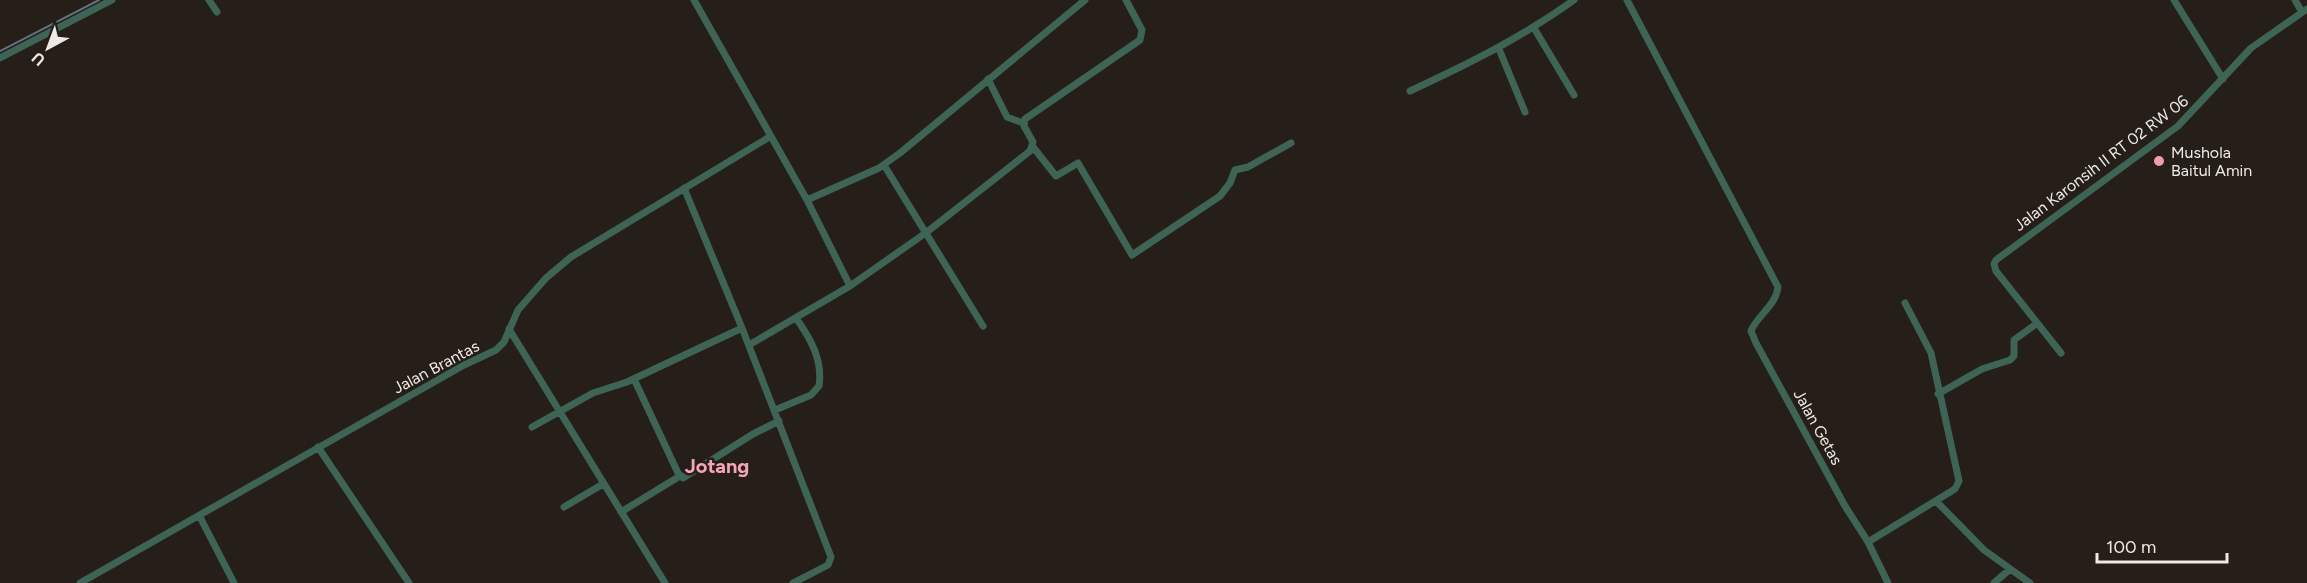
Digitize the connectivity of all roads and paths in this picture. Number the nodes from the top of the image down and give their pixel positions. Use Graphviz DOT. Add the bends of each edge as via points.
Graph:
graph roads {
  1 [pos="112,0"];
  2 [pos="209,0"];
  3 [pos="694,0"];
  4 [pos="1085,0"];
  5 [pos="1126,0"];
  6 [pos="1574,0"];
  7 [pos="1627,0"];
  8 [pos="2174,0"];
  9 [pos="2295,0"];
  10 [pos="2305,11"];
  11 [pos="218,12"];
  12 [pos="1534,28"];
  13 [pos="1499,49"];
  14 [pos="0,58"];
  15 [pos="988,78"];
  16 [pos="2223,79"];
  17 [pos="1410,91"];
  18 [pos="1574,95"];
  19 [pos="1525,112"];
  20 [pos="1023,123"];
  21 [pos="771,136"];
  22 [pos="1291,143"];
  23 [pos="1033,147"];
  24 [pos="884,165"];
  25 [pos="684,188"];
  26 [pos="807,200"];
  27 [pos="925,234"];
  28 [pos="850,286"];
  29 [pos="1905,303"];
  30 [pos="796,318"];
  31 [pos="2036,324"];
  32 [pos="983,326"];
  33 [pos="509,328"];
  34 [pos="742,328"];
  35 [pos="749,345"];
  36 [pos="2061,353"];
  37 [pos="634,379"];
  38 [pos="1938,394"];
  39 [pos="775,410"];
  40 [pos="559,412"];
  41 [pos="779,421"];
  42 [pos="532,427"];
  43 [pos="318,447"];
  44 [pos="680,477"];
  45 [pos="603,484"];
  46 [pos="1936,501"];
  47 [pos="564,507"];
  48 [pos="621,512"];
  49 [pos="200,517"];
  50 [pos="1868,542"];
  51 [pos="2009,570"];
  52 [pos="89,580"];
  53 [pos="80,583"];
  54 [pos="234,583"];
  55 [pos="409,583"];
  56 [pos="665,583"];
  57 [pos="793,583"];
  58 [pos="1888,583"];
  59 [pos="1994,583"];
  60 [pos="2031,583"];
  1 -- 14 [label="street"];
  2 -- 11 [label="street"];
  3 -- 21 [label="street"];
  4 -- 15 [label="street"];
  5 -- 20 [label="street" via="1142,30 1140,40"];
  6 -- 12 [label="street"];
  7 -- 50 [label="street, Jalan Getas" via="1778,287 1773,303 1751,331"];
  8 -- 16 [label="street"];
  9 -- 10 [label="street"];
  10 -- 16 [label="street, Jalan Karonsih II RT 02 RW 06" via="2251,48"];
  12 -- 13 [label="street"];
  12 -- 18 [label="street"];
  13 -- 17 [label="street"];
  13 -- 19 [label="street"];
  15 -- 20 [label="street" via="1007,117"];
  15 -- 24 [label="street"];
  16 -- 31 [label="street, Jalan Karonsih II RT 02 RW 06" via="2178,126 1996,260 1996,271"];
  20 -- 23 [label="street"];
  21 -- 25 [label="street, Jalan Brantas"];
  21 -- 26 [label="street"];
  22 -- 23 [label="street" via="1235,170 1220,196 1132,255 1078,163 1056,176"];
  23 -- 27 [label="street"];
  24 -- 26 [label="street"];
  24 -- 27 [label="street"];
  25 -- 33 [label="street, Jalan Brantas" via="571,256 518,310"];
  25 -- 34 [label="street"];
  26 -- 28 [label="street"];
  27 -- 28 [label="street"];
  27 -- 32 [label="street"];
  28 -- 30 [label="street"];
  29 -- 38 [label="street" via="1930,352"];
  30 -- 35 [label="street"];
  30 -- 39 [label="street" via="814,346 819,386 811,395"];
  31 -- 36 [label="street, Jalan Karonsih II RT 02 RW 06"];
  31 -- 38 [label="street" via="2014,340 2014,356 2010,360 1982,369"];
  33 -- 40 [label="street"];
  33 -- 43 [label="street, Jalan Brantas" via="496,350"];
  34 -- 35 [label="street"];
  34 -- 37 [label="street"];
  35 -- 39 [label="street"];
  37 -- 40 [label="street" via="593,393"];
  37 -- 44 [label="street"];
  38 -- 46 [label="street" via="1959,481 1955,489"];
  39 -- 41 [label="street"];
  40 -- 42 [label="street"];
  40 -- 45 [label="street"];
  41 -- 44 [label="street" via="686,478"];
  41 -- 57 [label="street" via="831,557 830,563"];
  43 -- 49 [label="street, Jalan Brantas"];
  43 -- 55 [label="street"];
  44 -- 48 [label="street"];
  45 -- 47 [label="street"];
  45 -- 48 [label="street"];
  46 -- 50 [label="street"];
  46 -- 51 [label="street"];
  48 -- 56 [label="street"];
  49 -- 52 [label="street, Jalan Brantas"];
  49 -- 54 [label="street"];
  50 -- 58 [label="street, Jalan Getas"];
  51 -- 59 [label="street"];
  51 -- 60 [label="street"];
  52 -- 53 [label="street, Jalan Brantas"];
}
